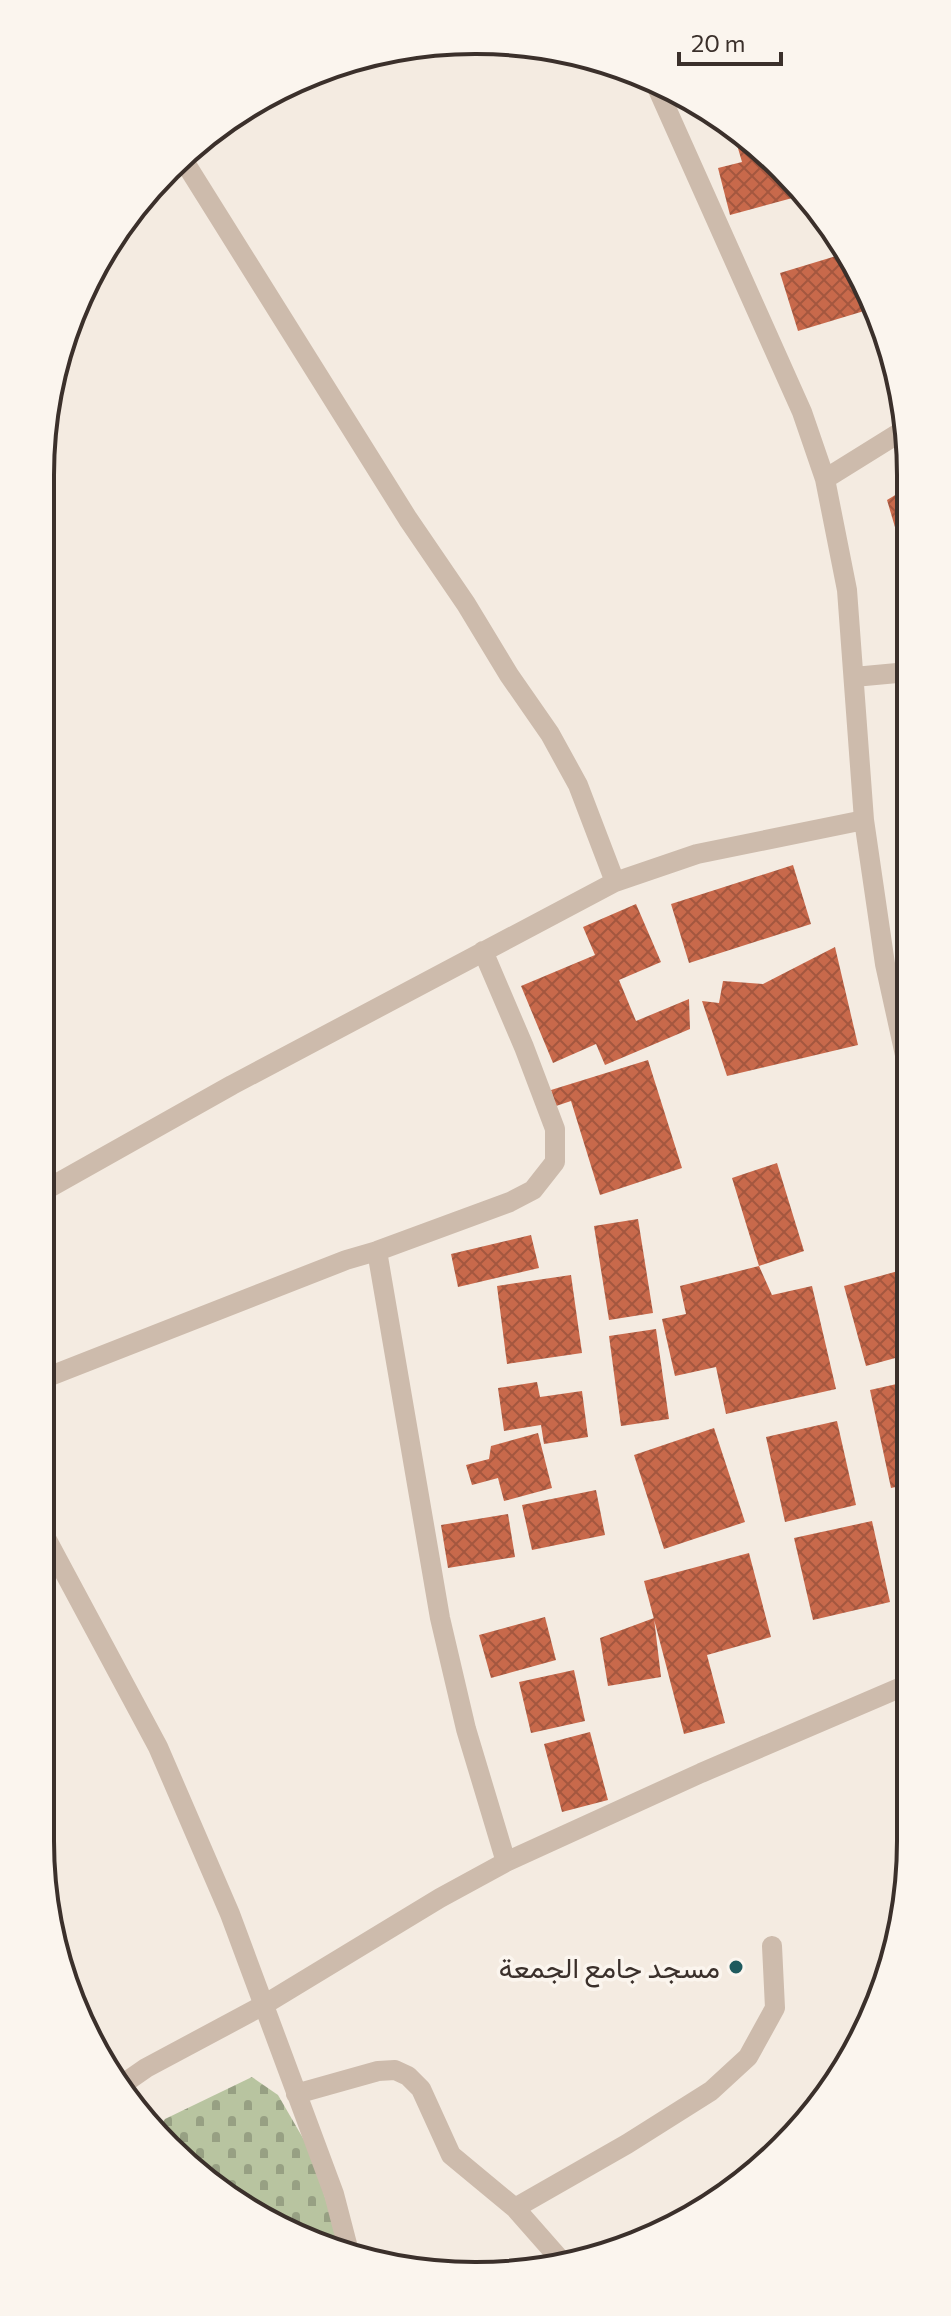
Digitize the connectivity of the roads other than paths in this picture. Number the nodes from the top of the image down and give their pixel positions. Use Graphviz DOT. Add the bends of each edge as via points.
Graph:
graph roads {
  1 [pos="661,97"];
  2 [pos="188,168"];
  3 [pos="895,436"];
  4 [pos="825,479"];
  5 [pos="897,673"];
  6 [pos="854,677"];
  7 [pos="864,820"];
  8 [pos="615,882"];
  9 [pos="483,951"];
  10 [pos="897,1018"];
  11 [pos="54,1185"];
  12 [pos="377,1251"];
  13 [pos="54,1375"];
  14 [pos="54,1552"];
  15 [pos="897,1689"];
  16 [pos="506,1862"];
  17 [pos="772,1946"];
  18 [pos="262,2006"];
  19 [pos="129,2080"];
  20 [pos="296,2094"];
  21 [pos="515,2208"];
  22 [pos="346,2242"];
  23 [pos="556,2254"];
  1 -- 4 [label="street" via="802,412"];
  2 -- 8 [label="street" via="550,734 578,785"];
  3 -- 4 [label="street"];
  4 -- 6 [label="street" via="847,590"];
  5 -- 6 [label="street"];
  6 -- 7 [label="street"];
  7 -- 8 [label="street" via="697,854"];
  7 -- 10 [label="street"];
  8 -- 9 [label="street"];
  9 -- 11 [label="street"];
  9 -- 12 [label="street" via="555,1129 555,1162 522,1196"];
  12 -- 13 [label="street"];
  12 -- 16 [label="street" via="440,1618"];
  14 -- 18 [label="street" via="158,1747 230,1914"];
  15 -- 16 [label="street"];
  16 -- 18 [label="street"];
  17 -- 21 [label="street" via="775,2008 748,2057 711,2091"];
  18 -- 19 [label="street"];
  18 -- 20 [label="street"];
  20 -- 21 [label="street" via="378,2071 401,2073 421,2089 451,2155"];
  20 -- 22 [label="street"];
  21 -- 23 [label="street"];
}
